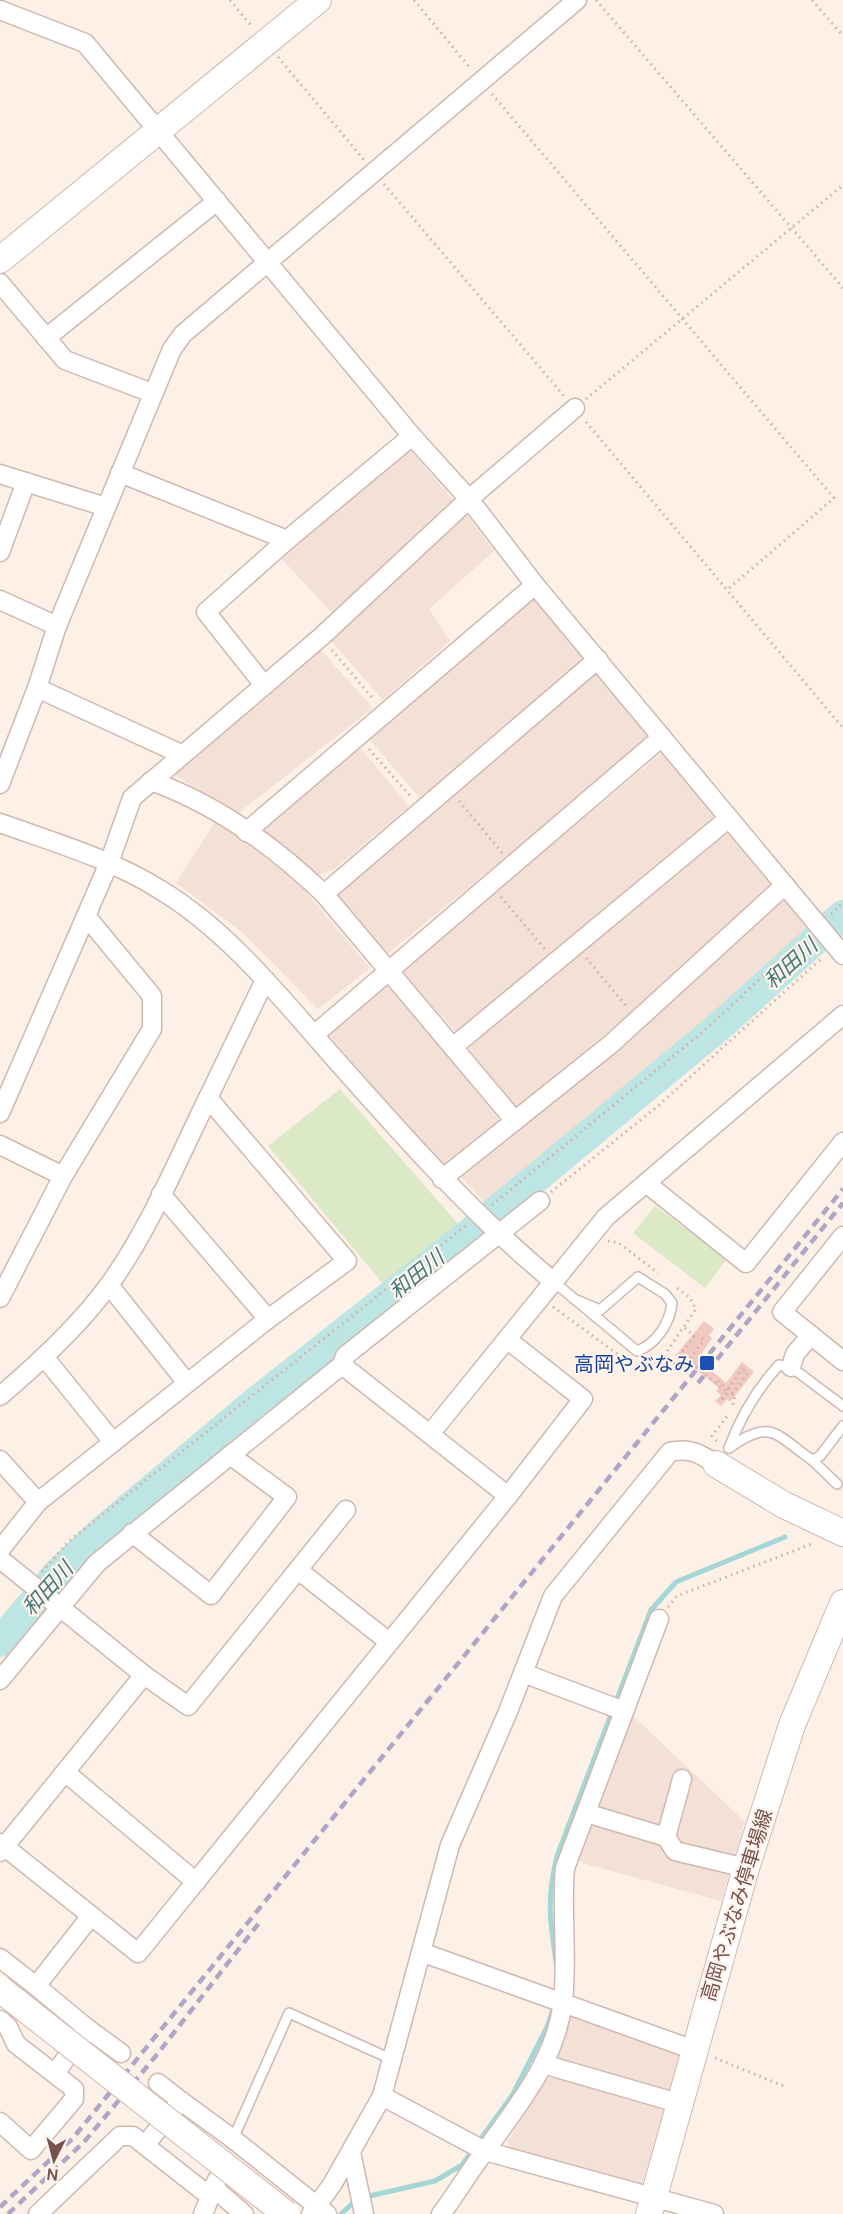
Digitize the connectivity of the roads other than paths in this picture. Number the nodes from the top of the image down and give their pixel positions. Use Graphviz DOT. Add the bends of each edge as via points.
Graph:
graph roads {
  1 [pos="318,0"];
  2 [pos="577,0"];
  3 [pos="0,10"];
  4 [pos="158,130"];
  5 [pos="217,201"];
  6 [pos="0,260"];
  7 [pos="267,262"];
  8 [pos="0,283"];
  9 [pos="46,338"];
  10 [pos="152,393"];
  11 [pos="574,408"];
  12 [pos="412,436"];
  13 [pos="120,473"];
  14 [pos="0,474"];
  15 [pos="26,482"];
  16 [pos="469,499"];
  17 [pos="106,507"];
  18 [pos="287,540"];
  19 [pos="0,552"];
  20 [pos="536,585"];
  21 [pos="0,600"];
  22 [pos="57,626"];
  23 [pos="598,659"];
  24 [pos="264,685"];
  25 [pos="37,688"];
  26 [pos="662,737"];
  27 [pos="181,754"];
  28 [pos="151,781"];
  29 [pos="0,784"];
  30 [pos="729,818"];
  31 [pos="0,823"];
  32 [pos="246,832"];
  33 [pos="110,863"];
  34 [pos="785,885"];
  35 [pos="324,894"];
  36 [pos="86,916"];
  37 [pos="839,946"];
  38 [pos="389,970"];
  39 [pos="265,980"];
  40 [pos="843,1015"];
  41 [pos="314,1035"];
  42 [pos="453,1047"];
  43 [pos="208,1098"];
  44 [pos="0,1113"];
  45 [pos="515,1121"];
  46 [pos="843,1142"];
  47 [pos="0,1145"];
  48 [pos="63,1176"];
  49 [pos="442,1179"];
  50 [pos="646,1183"];
  51 [pos="161,1194"];
  52 [pos="540,1201"];
  53 [pos="498,1233"];
  54 [pos="843,1236"];
  55 [pos="554,1282"];
  56 [pos="109,1285"];
  57 [pos="0,1298"];
  58 [pos="574,1299"];
  59 [pos="268,1319"];
  60 [pos="811,1335"];
  61 [pos="508,1340"];
  62 [pos="45,1358"];
  63 [pos="843,1361"];
  64 [pos="342,1365"];
  65 [pos="791,1367"];
  66 [pos="187,1383"];
  67 [pos="0,1396"];
  68 [pos="843,1406"];
  69 [pos="843,1426"];
  70 [pos="430,1434"];
  71 [pos="113,1442"];
  72 [pos="721,1451"];
  73 [pos="230,1455"];
  74 [pos="0,1460"];
  75 [pos="812,1460"];
  76 [pos="837,1484"];
  77 [pos="508,1496"];
  78 [pos="38,1502"];
  79 [pos="346,1510"];
  80 [pos="132,1533"];
  81 [pos="843,1533"];
  82 [pos="0,1550"];
  83 [pos="0,1559"];
  84 [pos="298,1570"];
  85 [pos="55,1603"];
  86 [pos="843,1603"];
  87 [pos="659,1619"];
  88 [pos="389,1642"];
  89 [pos="523,1672"];
  90 [pos="144,1675"];
  91 [pos="0,1680"];
  92 [pos="624,1711"];
  93 [pos="65,1772"];
  94 [pos="681,1779"];
  95 [pos="586,1813"];
  96 [pos="666,1837"];
  97 [pos="1,1847"];
  98 [pos="746,1868"];
  99 [pos="196,1882"];
  100 [pos="91,1916"];
  101 [pos="421,1952"];
  102 [pos="0,1958"];
  103 [pos="36,1986"];
  104 [pos="0,1989"];
  105 [pos="562,2004"];
  106 [pos="3,2028"];
  107 [pos="88,2029"];
  108 [pos="694,2050"];
  109 [pos="121,2053"];
  110 [pos="391,2060"];
  111 [pos="543,2064"];
  112 [pos="55,2073"];
  113 [pos="158,2083"];
  114 [pos="382,2096"];
  115 [pos="181,2101"];
  116 [pos="678,2103"];
  117 [pos="3,2128"];
  118 [pos="233,2139"];
  119 [pos="196,2140"];
  120 [pos="145,2145"];
  121 [pos="483,2150"];
  122 [pos="351,2152"];
  123 [pos="222,2160"];
  124 [pos="215,2189"];
  125 [pos="651,2206"];
  126 [pos="319,2211"];
  127 [pos="363,2211"];
  128 [pos="39,2214"];
  129 [pos="203,2214"];
  130 [pos="244,2214"];
  131 [pos="286,2214"];
  132 [pos="441,2214"];
  133 [pos="714,2214"];
  1 -- 4 [label="street"];
  2 -- 7 [label="street"];
  3 -- 4 [label="street" via="85,43"];
  4 -- 5 [label="street"];
  4 -- 6 [label="street"];
  5 -- 7 [label="street"];
  5 -- 9 [label="street"];
  7 -- 10 [label="street" via="183,334"];
  7 -- 12 [label="street"];
  8 -- 9 [label="street"];
  9 -- 10 [label="street" via="65,360"];
  10 -- 13 [label="street"];
  11 -- 16 [label="street"];
  12 -- 16 [label="street"];
  12 -- 18 [label="street"];
  13 -- 17 [label="street"];
  13 -- 18 [label="street"];
  14 -- 15 [label="street"];
  15 -- 17 [label="street"];
  15 -- 19 [label="street"];
  16 -- 20 [label="street"];
  16 -- 24 [label="street" via="321,638"];
  17 -- 22 [label="street"];
  18 -- 24 [label="street" via="206,612"];
  20 -- 23 [label="street"];
  20 -- 32 [label="street"];
  21 -- 22 [label="street"];
  22 -- 25 [label="street"];
  23 -- 26 [label="street"];
  23 -- 35 [label="street"];
  24 -- 27 [label="street"];
  25 -- 27 [label="street"];
  25 -- 29 [label="street"];
  26 -- 30 [label="street"];
  26 -- 38 [label="street"];
  27 -- 28 [label="street"];
  28 -- 32 [label="street" via="206,805"];
  28 -- 33 [label="street" via="132,798"];
  30 -- 34 [label="street"];
  30 -- 42 [label="street"];
  31 -- 33 [label="street"];
  32 -- 35 [label="street"];
  33 -- 36 [label="street"];
  33 -- 39 [label="street" via="159,888 196,915"];
  34 -- 37 [label="street"];
  34 -- 45 [label="street" via="638,1019"];
  35 -- 38 [label="street"];
  36 -- 44 [label="street"];
  36 -- 48 [label="street" via="152,996 152,1029"];
  38 -- 41 [label="street"];
  38 -- 42 [label="street"];
  39 -- 41 [label="street"];
  39 -- 43 [label="street"];
  40 -- 50 [label="street"];
  41 -- 49 [label="street"];
  42 -- 45 [label="street"];
  43 -- 51 [label="street"];
  43 -- 59 [label="street" via="348,1260"];
  45 -- 49 [label="street"];
  46 -- 50 [label="street" via="746,1263"];
  47 -- 48 [label="street"];
  48 -- 57 [label="street"];
  49 -- 53 [label="street"];
  50 -- 55 [label="street" via="606,1217"];
  51 -- 56 [label="street"];
  51 -- 59 [label="street"];
  52 -- 53 [label="street"];
  53 -- 55 [label="street"];
  53 -- 64 [label="street" via="345,1356"];
  54 -- 60 [label="street" via="782,1312"];
  55 -- 58 [label="lane"];
  55 -- 61 [label="street"];
  56 -- 62 [label="street"];
  56 -- 66 [label="street"];
  58 -- 58 [label="lane" via="600,1310 638,1277 672,1303 670,1319 647,1348 637,1351"];
  59 -- 66 [label="street"];
  60 -- 63 [label="street"];
  60 -- 65 [label="street" via="795,1354"];
  61 -- 70 [label="street"];
  61 -- 77 [label="street" via="583,1399"];
  62 -- 67 [label="street"];
  62 -- 71 [label="street"];
  64 -- 70 [label="street"];
  64 -- 73 [label="street"];
  65 -- 68 [label="lane"];
  65 -- 72 [label="lane" via="778,1365 762,1383"];
  66 -- 71 [label="street"];
  69 -- 75 [label="lane" via="820,1456"];
  70 -- 77 [label="street"];
  71 -- 78 [label="street"];
  72 -- 75 [label="lane" via="756,1430 771,1431"];
  72 -- 81 [label="street" via="784,1505"];
  72 -- 89 [label="street" via="683,1448 670,1452 659,1462 553,1596"];
  73 -- 80 [label="street"];
  73 -- 80 [label="street" via="287,1497 211,1595"];
  74 -- 78 [label="street"];
  75 -- 76 [label="lane"];
  77 -- 88 [label="street"];
  78 -- 82 [label="street"];
  79 -- 84 [label="street"];
  80 -- 85 [label="street"];
  83 -- 85 [label="street"];
  84 -- 88 [label="street"];
  84 -- 90 [label="street" via="188,1706"];
  85 -- 90 [label="street"];
  85 -- 91 [label="street"];
  86 -- 98 [label="street, 高岡やぶなみ停車場線" via="792,1725"];
  87 -- 92 [label="street"];
  88 -- 99 [label="street"];
  89 -- 92 [label="street"];
  89 -- 101 [label="street" via="450,1845"];
  90 -- 93 [label="street"];
  92 -- 95 [label="street"];
  93 -- 97 [label="street"];
  93 -- 99 [label="street"];
  94 -- 96 [label="street"];
  95 -- 96 [label="street"];
  95 -- 105 [label="street" via="565,1868"];
  96 -- 98 [label="street" via="675,1851"];
  97 -- 100 [label="street"];
  98 -- 108 [label="street, 高岡やぶなみ停車場線"];
  99 -- 100 [label="street" via="138,1953"];
  100 -- 103 [label="street"];
  101 -- 105 [label="street"];
  101 -- 110 [label="street"];
  102 -- 103 [label="street"];
  103 -- 107 [label="street"];
  104 -- 131 [label="street, bridge"];
  105 -- 108 [label="street"];
  105 -- 111 [label="street"];
  106 -- 112 [label="street" via="16,2044"];
  107 -- 109 [label="street"];
  107 -- 112 [label="street"];
  108 -- 116 [label="street, 高岡やぶなみ停車場線"];
  110 -- 114 [label="street"];
  110 -- 118 [label="lane" via="289,2013"];
  111 -- 116 [label="street"];
  111 -- 121 [label="street" via="531,2089"];
  112 -- 117 [label="street" via="74,2089 74,2099 31,2150"];
  113 -- 115 [label="street"];
  114 -- 121 [label="street"];
  114 -- 122 [label="street"];
  115 -- 118 [label="street"];
  115 -- 120 [label="street"];
  116 -- 125 [label="street, 高岡やぶなみ停車場線"];
  118 -- 123 [label="street"];
  118 -- 126 [label="street"];
  119 -- 123 [label="street"];
  120 -- 124 [label="street" via="203,2191"];
  120 -- 128 [label="street" via="133,2136 120,2136"];
  121 -- 125 [label="street"];
  121 -- 132 [label="street"];
  122 -- 126 [label="street"];
  122 -- 127 [label="street"];
  123 -- 124 [label="street"];
  124 -- 129 [label="street"];
  124 -- 130 [label="street"];
  125 -- 133 [label="street"];
}
